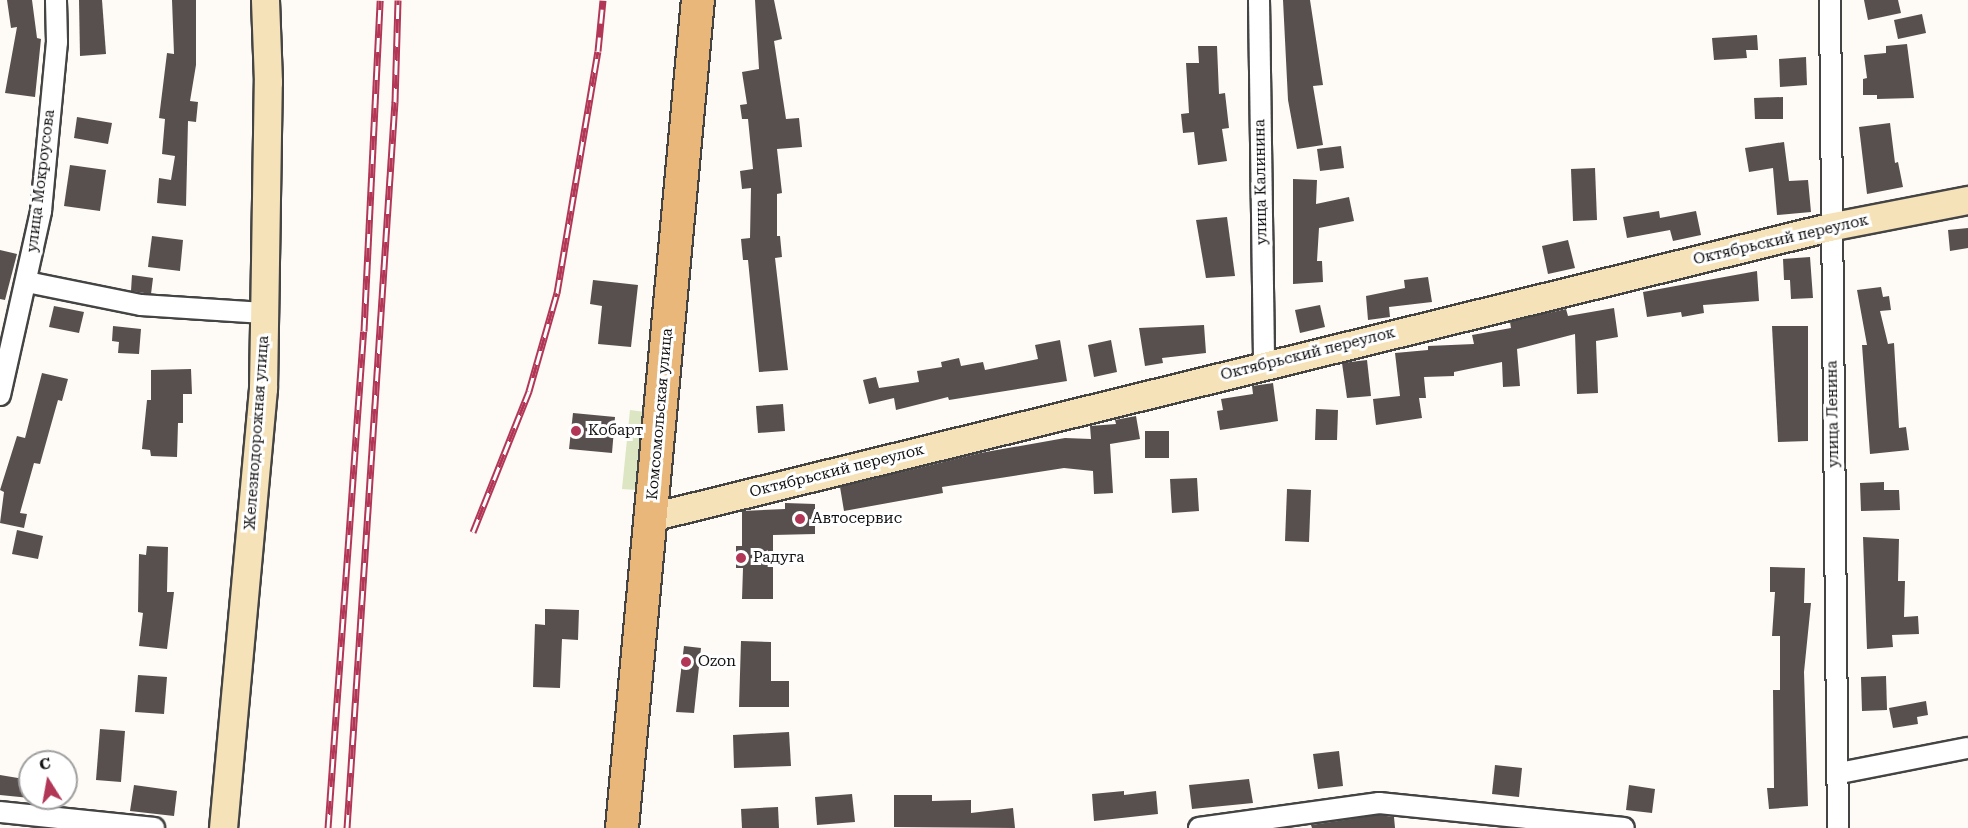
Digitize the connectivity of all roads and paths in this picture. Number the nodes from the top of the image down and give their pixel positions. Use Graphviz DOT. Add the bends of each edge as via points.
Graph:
graph roads {
  1 [pos="56,0"];
  2 [pos="265,0"];
  3 [pos="698,0"];
  4 [pos="1259,0"];
  5 [pos="1830,0"];
  6 [pos="1968,200"];
  7 [pos="1829,227"];
  8 [pos="27,282"];
  9 [pos="264,313"];
  10 [pos="1264,365"];
  11 [pos="0,395"];
  12 [pos="651,517"];
  13 [pos="1968,748"];
  14 [pos="1840,773"];
  15 [pos="0,812"];
  16 [pos="154,828"];
  17 [pos="223,828"];
  18 [pos="622,828"];
  19 [pos="1199,828"];
  20 [pos="1623,828"];
  21 [pos="1838,828"];
  1 -- 8 [label="street, улица Мокроусова" via="57,42 41,211"];
  2 -- 9 [label="street, Железнодорожная улица" via="268,82"];
  3 -- 12 [label="main road, Комсомольская улица"];
  4 -- 10 [label="street, улица Калинина"];
  5 -- 7 [label="street, улица Ленина"];
  6 -- 7 [label="street, Октябрьский переулок"];
  7 -- 10 [label="street, Октябрьский переулок"];
  7 -- 14 [label="street, улица Ленина"];
  8 -- 9 [label="street" via="141,305"];
  8 -- 11 [label="street, улица Мокроусова"];
  9 -- 17 [label="street, Железнодорожная улица" via="263,389"];
  10 -- 12 [label="street, Октябрьский переулок"];
  12 -- 18 [label="main road, Комсомольская улица"];
  13 -- 14 [label="street"];
  14 -- 21 [label="street, улица Ленина"];
  15 -- 16 [label="street"];
  19 -- 20 [label="street" via="1379,803"];
}
